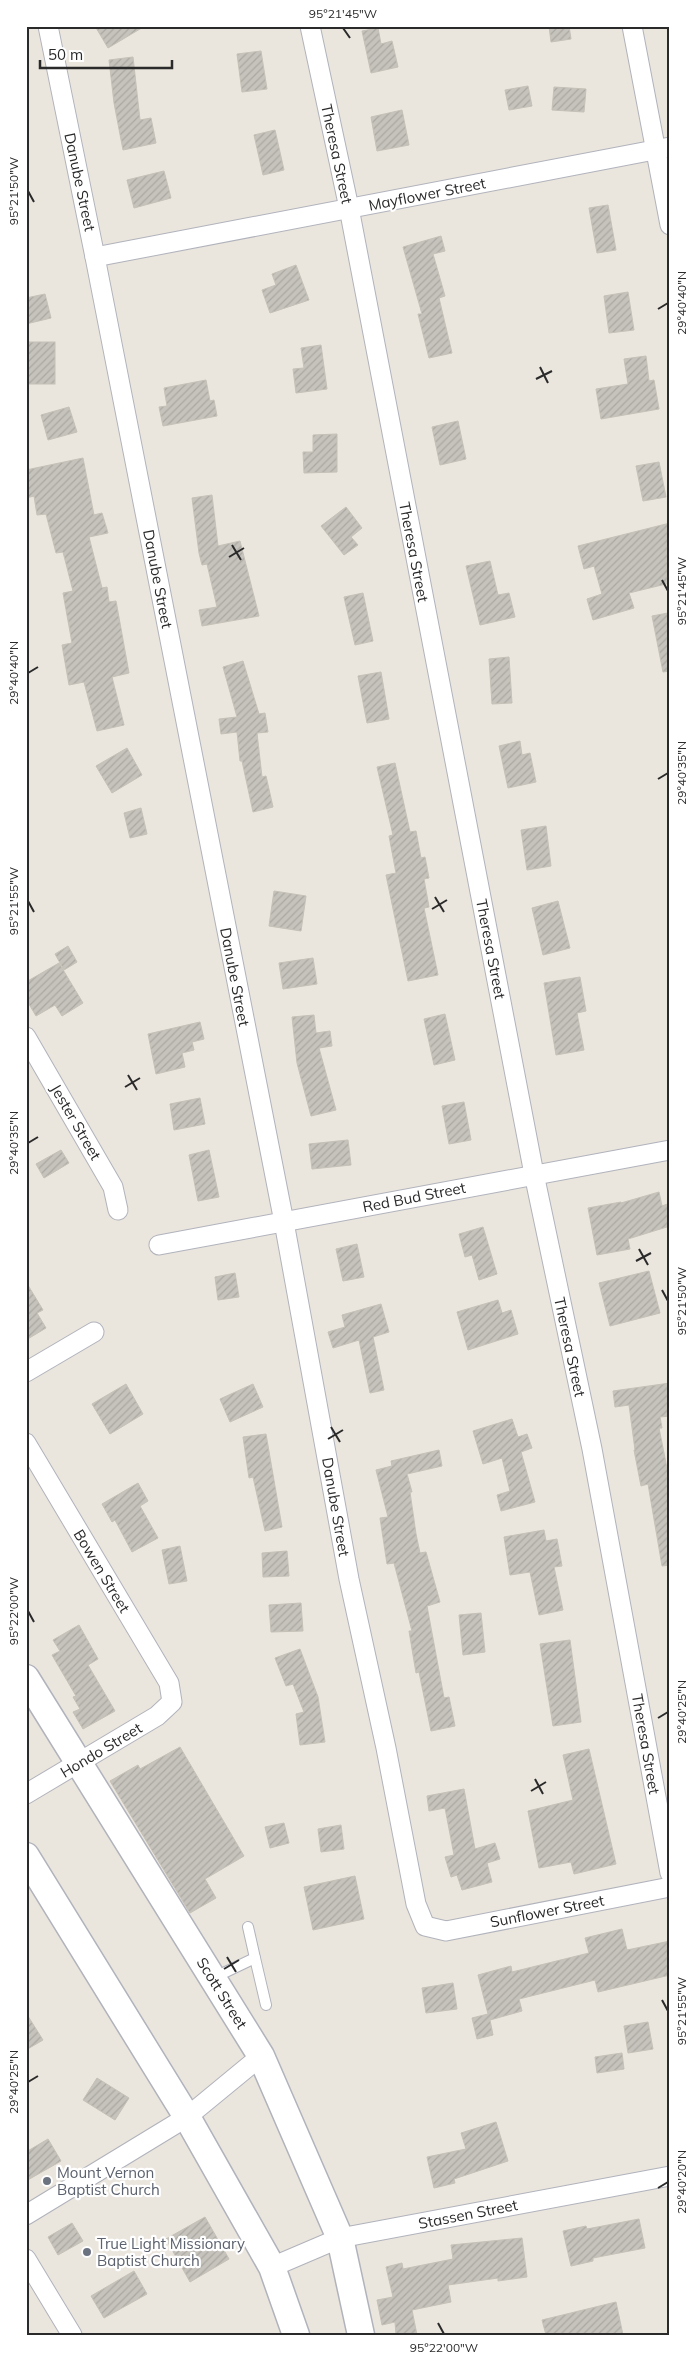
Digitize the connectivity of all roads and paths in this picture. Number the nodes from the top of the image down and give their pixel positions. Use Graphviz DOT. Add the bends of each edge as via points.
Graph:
graph roads {
  1 [pos="48,26"];
  2 [pos="310,26"];
  3 [pos="632,26"];
  4 [pos="664,148"];
  5 [pos="349,208"];
  6 [pos="670,225"];
  7 [pos="95,257"];
  8 [pos="26,1037"];
  9 [pos="670,1150"];
  10 [pos="534,1174"];
  11 [pos="118,1210"];
  12 [pos="284,1222"];
  13 [pos="159,1245"];
  14 [pos="94,1332"];
  15 [pos="26,1372"];
  16 [pos="26,1443"];
  17 [pos="26,1678"];
  18 [pos="172,1702"];
  19 [pos="78,1763"];
  20 [pos="26,1794"];
  21 [pos="26,1856"];
  22 [pos="670,1873"];
  23 [pos="670,1887"];
  24 [pos="425,1926"];
  25 [pos="248,1927"];
  26 [pos="255,1958"];
  27 [pos="212,1978"];
  28 [pos="266,2005"];
  29 [pos="261,2056"];
  30 [pos="187,2117"];
  31 [pos="670,2176"];
  32 [pos="26,2215"];
  33 [pos="340,2238"];
  34 [pos="26,2259"];
  35 [pos="272,2267"];
  36 [pos="72,2335"];
  37 [pos="296,2335"];
  38 [pos="361,2335"];
  1 -- 7 [label="street, Danube Street"];
  2 -- 5 [label="street, Theresa Street"];
  3 -- 4 [label="street"];
  4 -- 5 [label="street, Mayflower Street"];
  4 -- 6 [label="street"];
  5 -- 7 [label="street, Mayflower Street"];
  5 -- 10 [label="street, Theresa Street"];
  7 -- 12 [label="street, Danube Street"];
  8 -- 11 [label="street, Jester Street" via="113,1187"];
  9 -- 10 [label="street, Red Bud Street"];
  10 -- 12 [label="street, Red Bud Street"];
  10 -- 22 [label="street, Theresa Street" via="592,1449"];
  12 -- 13 [label="street, Red Bud Street"];
  12 -- 24 [label="street, Danube Street" via="349,1579 416,1904"];
  14 -- 15 [label="street"];
  16 -- 18 [label="street, Bowen Street" via="169,1683"];
  17 -- 19 [label="main road, Scott Street"];
  18 -- 19 [label="street, Hondo Street" via="157,1716"];
  19 -- 20 [label="street, Hondo Street"];
  19 -- 27 [label="main road, Scott Street"];
  21 -- 30 [label="main road"];
  23 -- 24 [label="street, Sunflower Street" via="446,1931"];
  25 -- 26 [label="lane"];
  26 -- 27 [label="lane"];
  26 -- 28 [label="lane"];
  27 -- 29 [label="main road, Scott Street"];
  29 -- 30 [label="street"];
  29 -- 33 [label="main road, Scott Street"];
  30 -- 32 [label="street"];
  30 -- 35 [label="main road"];
  31 -- 33 [label="street, Stassen Street"];
  33 -- 35 [label="street, Stassen Street"];
  33 -- 38 [label="main road, Scott Street"];
  34 -- 36 [label="street"];
  35 -- 37 [label="main road"];
}
